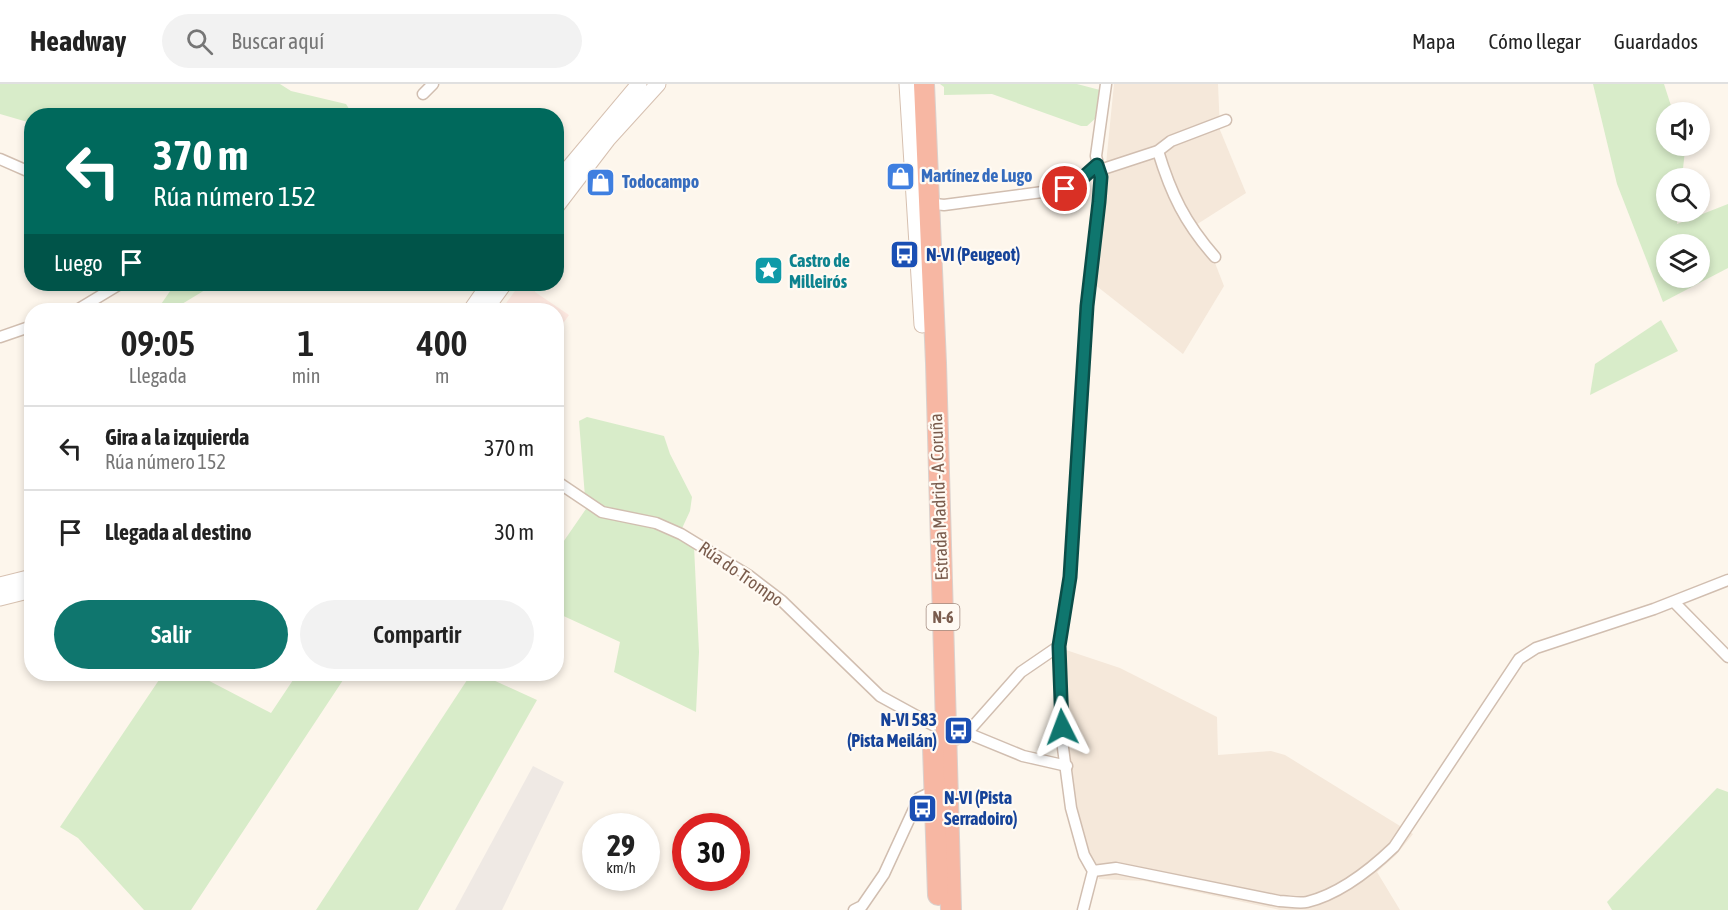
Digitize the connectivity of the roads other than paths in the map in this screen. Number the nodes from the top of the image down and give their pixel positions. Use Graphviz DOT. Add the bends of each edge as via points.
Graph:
graph roads {
  1 [pos="433,84"];
  2 [pos="639,84"];
  3 [pos="658,84"];
  4 [pos="906,84"];
  5 [pos="916,84"];
  6 [pos="924,84"];
  7 [pos="933,84"];
  8 [pos="1106,84"];
  9 [pos="423,94"];
  10 [pos="1226,120"];
  11 [pos="1158,151"];
  12 [pos="0,159"];
  13 [pos="1098,168"];
  14 [pos="24,170"];
  15 [pos="564,173"];
  16 [pos="564,197"];
  17 [pos="935,204"];
  18 [pos="1215,257"];
  19 [pos="108,291"];
  20 [pos="89,303"];
  21 [pos="928,324"];
  22 [pos="24,329"];
  23 [pos="0,337"];
  24 [pos="564,486"];
  25 [pos="24,579"];
  26 [pos="1728,580"];
  27 [pos="0,585"];
  28 [pos="24,592"];
  29 [pos="0,598"];
  30 [pos="1674,602"];
  31 [pos="1059,646"];
  32 [pos="1728,657"];
  33 [pos="940,732"];
  34 [pos="967,733"];
  35 [pos="1067,766"];
  36 [pos="934,790"];
  37 [pos="1093,871"];
  38 [pos="854,910"];
  39 [pos="938,910"];
  40 [pos="951,910"];
  41 [pos="1083,910"];
  1 -- 9 [label="street"];
  2 -- 15 [label="main road"];
  3 -- 16 [label="main road" via="608,139"];
  4 -- 21 [label="main road"];
  5 -- 21 [label="highway, Estrada Madrid - A Coruña / N-6"];
  6 -- 21 [label="highway, Estrada Madrid - A Coruña / N-6"];
  7 -- 17 [label="main road"];
  8 -- 13 [label="street"];
  10 -- 11 [label="street" via="1171,141"];
  11 -- 13 [label="street"];
  11 -- 18 [label="street" via="1184,219"];
  12 -- 14 [label="street"];
  13 -- 17 [label="street" via="1065,189"];
  13 -- 31 [label="street" via="1099,202 1087,306 1070,577"];
  17 -- 21 [label="main road"];
  19 -- 20 [label="street"];
  21 -- 33 [label="highway, Estrada Madrid - A Coruña / N-6"];
  22 -- 23 [label="street"];
  24 -- 33 [label="street, Rúa do Trompo" via="602,512 664,527 748,575 782,601 880,696"];
  25 -- 27 [label="main road"];
  26 -- 30 [label="street"];
  28 -- 29 [label="main road"];
  30 -- 32 [label="street"];
  30 -- 37 [label="street" via="1536,648 1520,659 1394,847 1375,865 1322,897 1305,903 1279,901 1116,868"];
  31 -- 34 [label="street" via="1021,672"];
  31 -- 35 [label="street"];
  33 -- 34 [label="street" via="957,739"];
  33 -- 36 [label="highway, Estrada Madrid - A Coruña / N-6"];
  33 -- 40 [label="highway, Estrada Madrid - A Coruña / N-6"];
  34 -- 35 [label="street" via="1023,756"];
  35 -- 37 [label="street" via="1071,808 1084,855"];
  36 -- 38 [label="street" via="919,798 884,874 862,906"];
  36 -- 39 [label="highway, Estrada Madrid - A Coruña / N-6"];
  37 -- 41 [label="street"];
}
